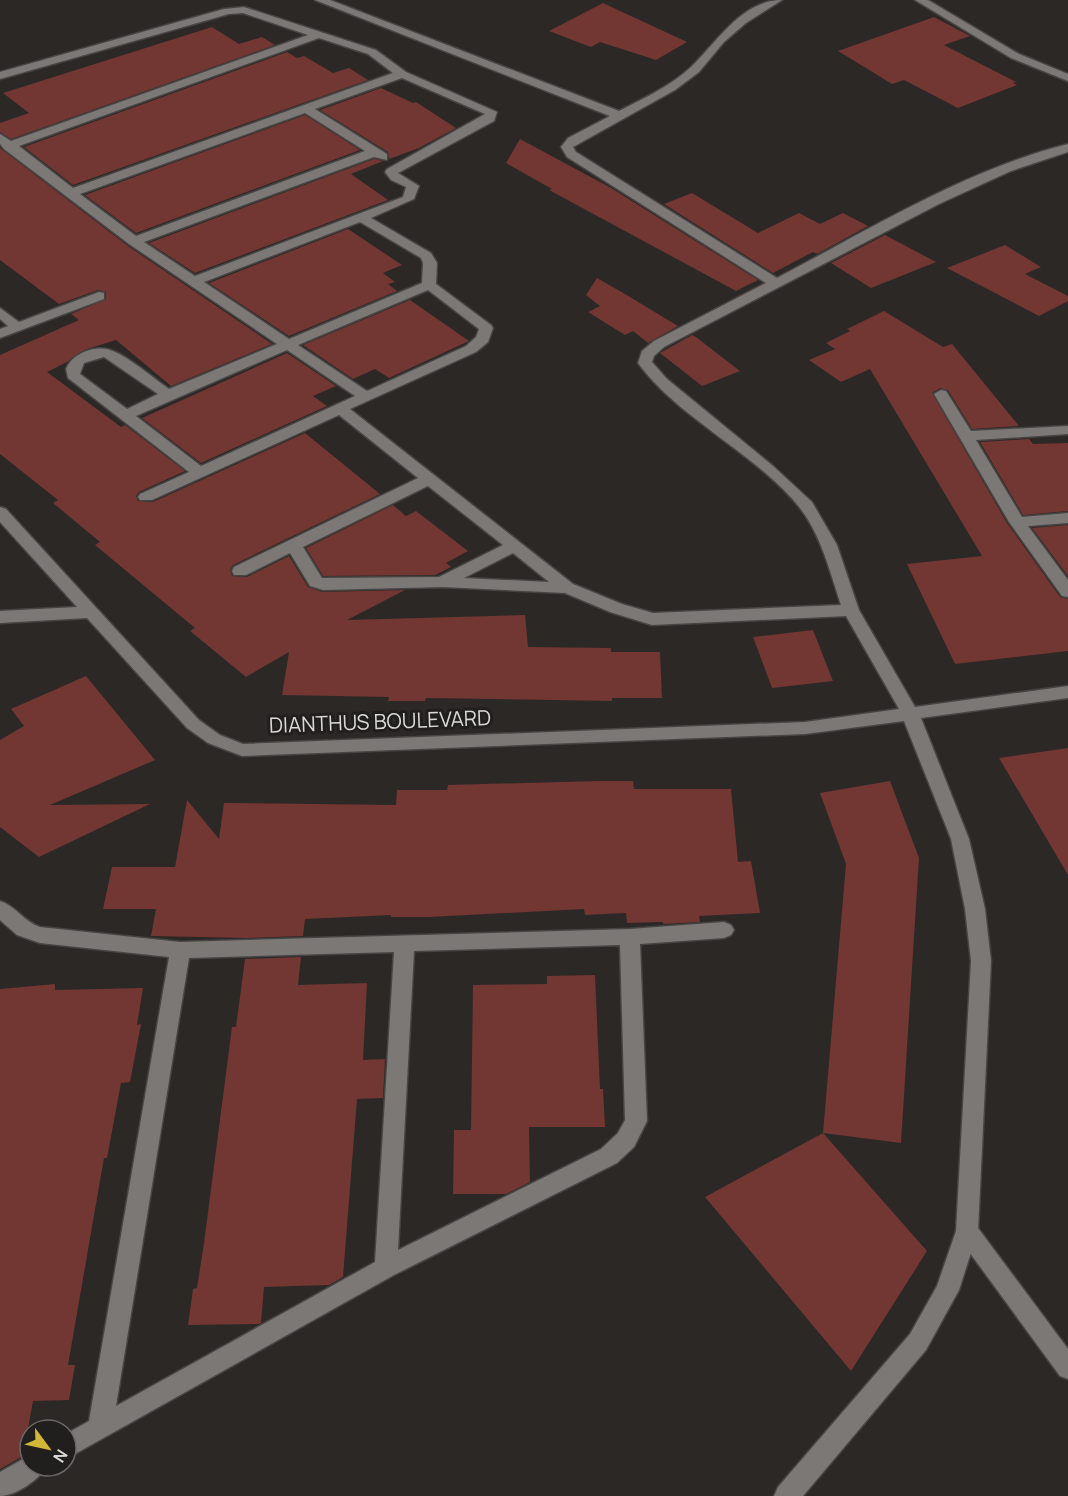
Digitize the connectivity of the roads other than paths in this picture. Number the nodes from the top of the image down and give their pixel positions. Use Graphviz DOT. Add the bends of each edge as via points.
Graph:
graph roads {
  1 [pos="320,0"];
  2 [pos="777,0"];
  3 [pos="920,0"];
  4 [pos="321,34"];
  5 [pos="402,74"];
  6 [pos="0,76"];
  7 [pos="1068,78"];
  8 [pos="306,108"];
  9 [pos="622,116"];
  10 [pos="4,142"];
  11 [pos="1068,148"];
  12 [pos="375,152"];
  13 [pos="396,167"];
  14 [pos="70,194"];
  15 [pos="363,218"];
  16 [pos="134,241"];
  17 [pos="193,282"];
  18 [pos="778,284"];
  19 [pos="429,285"];
  20 [pos="99,296"];
  21 [pos="0,312"];
  22 [pos="18,328"];
  23 [pos="0,334"];
  24 [pos="288,345"];
  25 [pos="941,394"];
  26 [pos="168,395"];
  27 [pos="364,396"];
  28 [pos="342,410"];
  29 [pos="126,415"];
  30 [pos="1068,430"];
  31 [pos="966,436"];
  32 [pos="198,471"];
  33 [pos="431,478"];
  34 [pos="146,497"];
  35 [pos="0,512"];
  36 [pos="1068,519"];
  37 [pos="1017,522"];
  38 [pos="294,546"];
  39 [pos="515,546"];
  40 [pos="240,571"];
  41 [pos="442,582"];
  42 [pos="567,588"];
  43 [pos="1068,592"];
  44 [pos="852,610"];
  45 [pos="92,612"];
  46 [pos="0,617"];
  47 [pos="1068,692"];
  48 [pos="911,715"];
  49 [pos="0,909"];
  50 [pos="724,930"];
  51 [pos="630,937"];
  52 [pos="405,942"];
  53 [pos="180,950"];
  54 [pos="967,1231"];
  55 [pos="386,1268"];
  56 [pos="1068,1368"];
  57 [pos="100,1426"];
  58 [pos="78,1440"];
  59 [pos="18,1475"];
  60 [pos="0,1486"];
  61 [pos="787,1496"];
  1 -- 9 [label="street"];
  2 -- 9 [label="street" via="742,21 695,70"];
  3 -- 7 [label="street" via="1015,56"];
  4 -- 5 [label="street" via="372,52"];
  4 -- 6 [label="street" via="236,9"];
  4 -- 10 [label="street"];
  5 -- 8 [label="street"];
  5 -- 13 [label="street" via="490,112 490,118"];
  8 -- 12 [label="street"];
  8 -- 14 [label="street"];
  9 -- 18 [label="street" via="572,141 567,147 571,154 713,248"];
  10 -- 14 [label="street"];
  11 -- 18 [label="street" via="1007,168 945,197"];
  12 -- 13 [label="street"];
  12 -- 16 [label="street"];
  13 -- 15 [label="street" via="392,175 413,186 413,192 408,199"];
  14 -- 16 [label="street"];
  15 -- 17 [label="street"];
  15 -- 19 [label="street" via="426,256 430,263"];
  16 -- 17 [label="street"];
  17 -- 24 [label="street"];
  18 -- 44 [label="street" via="659,344 647,354 645,363 662,382 806,505 829,545"];
  19 -- 24 [label="street"];
  19 -- 27 [label="street" via="486,328 483,339 471,349"];
  20 -- 22 [label="street"];
  21 -- 22 [label="street"];
  22 -- 23 [label="street"];
  24 -- 26 [label="street"];
  24 -- 27 [label="street"];
  25 -- 31 [label="street"];
  26 -- 29 [label="street"];
  26 -- 29 [label="street" via="107,353 76,361 73,375"];
  27 -- 28 [label="street"];
  28 -- 32 [label="street"];
  28 -- 33 [label="street"];
  29 -- 32 [label="street"];
  30 -- 31 [label="street"];
  31 -- 37 [label="street"];
  32 -- 34 [label="street"];
  33 -- 38 [label="street"];
  33 -- 39 [label="street"];
  35 -- 45 [label="street, DIANTHUS BOULEVARD"];
  36 -- 37 [label="street"];
  37 -- 43 [label="street"];
  38 -- 40 [label="street"];
  38 -- 41 [label="street" via="316,582 323,585"];
  39 -- 41 [label="street"];
  39 -- 42 [label="street"];
  41 -- 42 [label="street"];
  42 -- 44 [label="street" via="651,619"];
  44 -- 48 [label="street"];
  45 -- 46 [label="street"];
  45 -- 48 [label="street, DIANTHUS BOULEVARD" via="193,724 214,739 242,750 805,728"];
  47 -- 48 [label="street, DIANTHUS BOULEVARD"];
  48 -- 54 [label="street" via="960,839 980,950"];
  49 -- 53 [label="street" via="24,930 40,935"];
  50 -- 51 [label="street"];
  51 -- 52 [label="street"];
  51 -- 55 [label="street" via="636,1121 626,1140 609,1156"];
  52 -- 53 [label="street"];
  52 -- 55 [label="street"];
  53 -- 57 [label="street"];
  54 -- 56 [label="street"];
  54 -- 61 [label="street" via="947,1290 918,1342"];
  55 -- 57 [label="street"];
  57 -- 58 [label="street"];
  59 -- 60 [label="street"];
}
